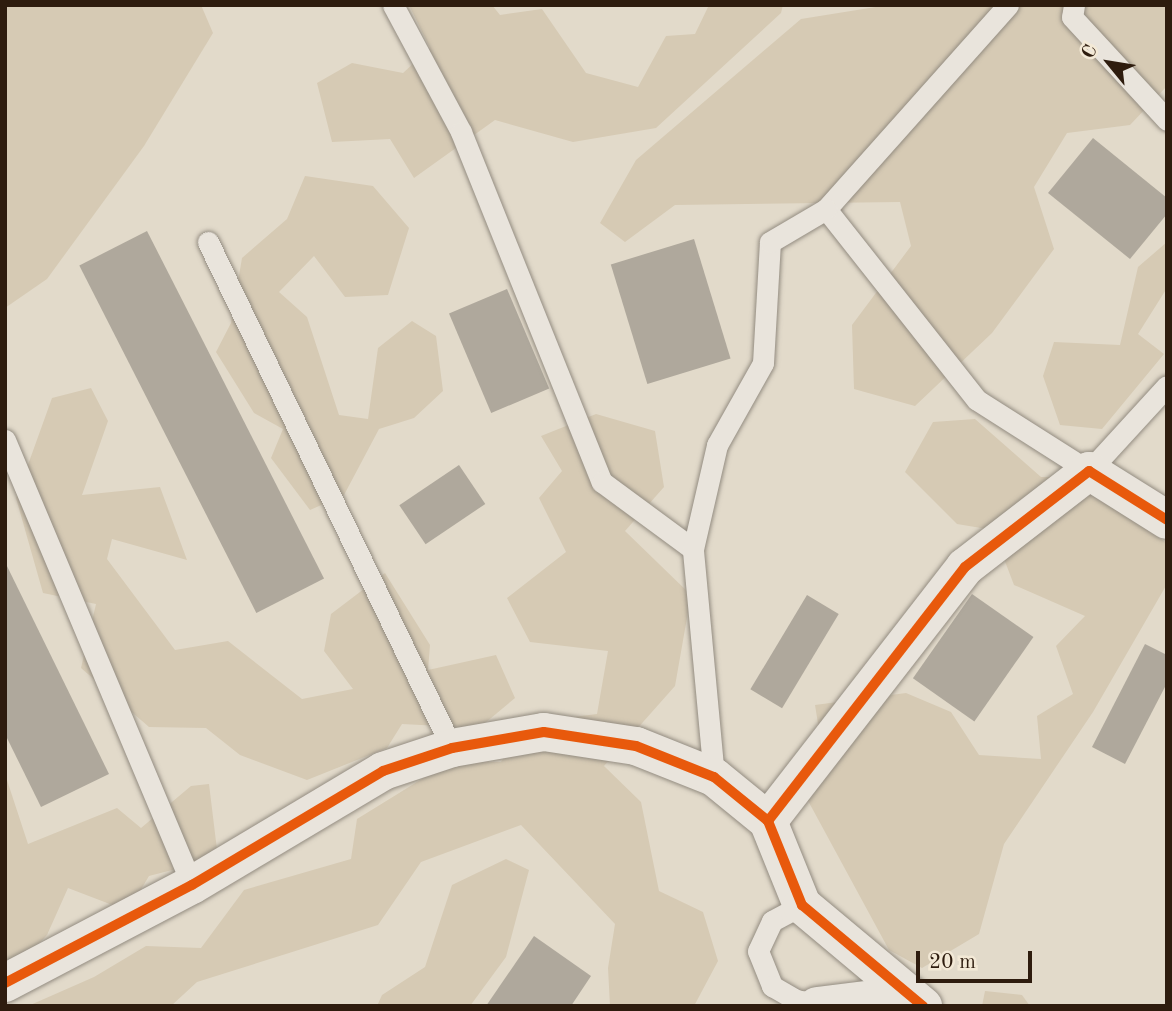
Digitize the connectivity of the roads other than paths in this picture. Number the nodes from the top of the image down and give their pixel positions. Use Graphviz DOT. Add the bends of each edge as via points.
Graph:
graph roads {
  1 [pos="393,5"];
  2 [pos="1008,5"];
  3 [pos="1074,5"];
  4 [pos="1167,120"];
  5 [pos="826,209"];
  6 [pos="208,242"];
  7 [pos="1167,386"];
  8 [pos="5,440"];
  9 [pos="1089,471"];
  10 [pos="1167,520"];
  11 [pos="693,549"];
  12 [pos="452,748"];
  13 [pos="714,777"];
  14 [pos="768,821"];
  15 [pos="192,885"];
  16 [pos="802,905"];
  17 [pos="5,983"];
  18 [pos="914,1000"];
  19 [pos="818,1005"];
  1 -- 11 [label="lane" via="460,132 602,482"];
  2 -- 5 [label="lane"];
  3 -- 4 [label="lane" via="1072,17"];
  5 -- 9 [label="lane" via="977,400"];
  5 -- 11 [label="lane" via="771,242 763,363 717,445"];
  6 -- 12 [label="lane"];
  7 -- 9 [label="lane"];
  8 -- 15 [label="lane"];
  9 -- 10 [label="street"];
  9 -- 14 [label="street" via="965,567"];
  11 -- 13 [label="lane"];
  12 -- 13 [label="street" via="544,732 636,746"];
  12 -- 15 [label="street" via="383,771"];
  13 -- 14 [label="street"];
  14 -- 16 [label="street"];
  15 -- 17 [label="street"];
  16 -- 18 [label="street"];
  16 -- 19 [label="lane" via="772,921 758,951 772,986 796,1000"];
  18 -- 19 [label="street"];
}
